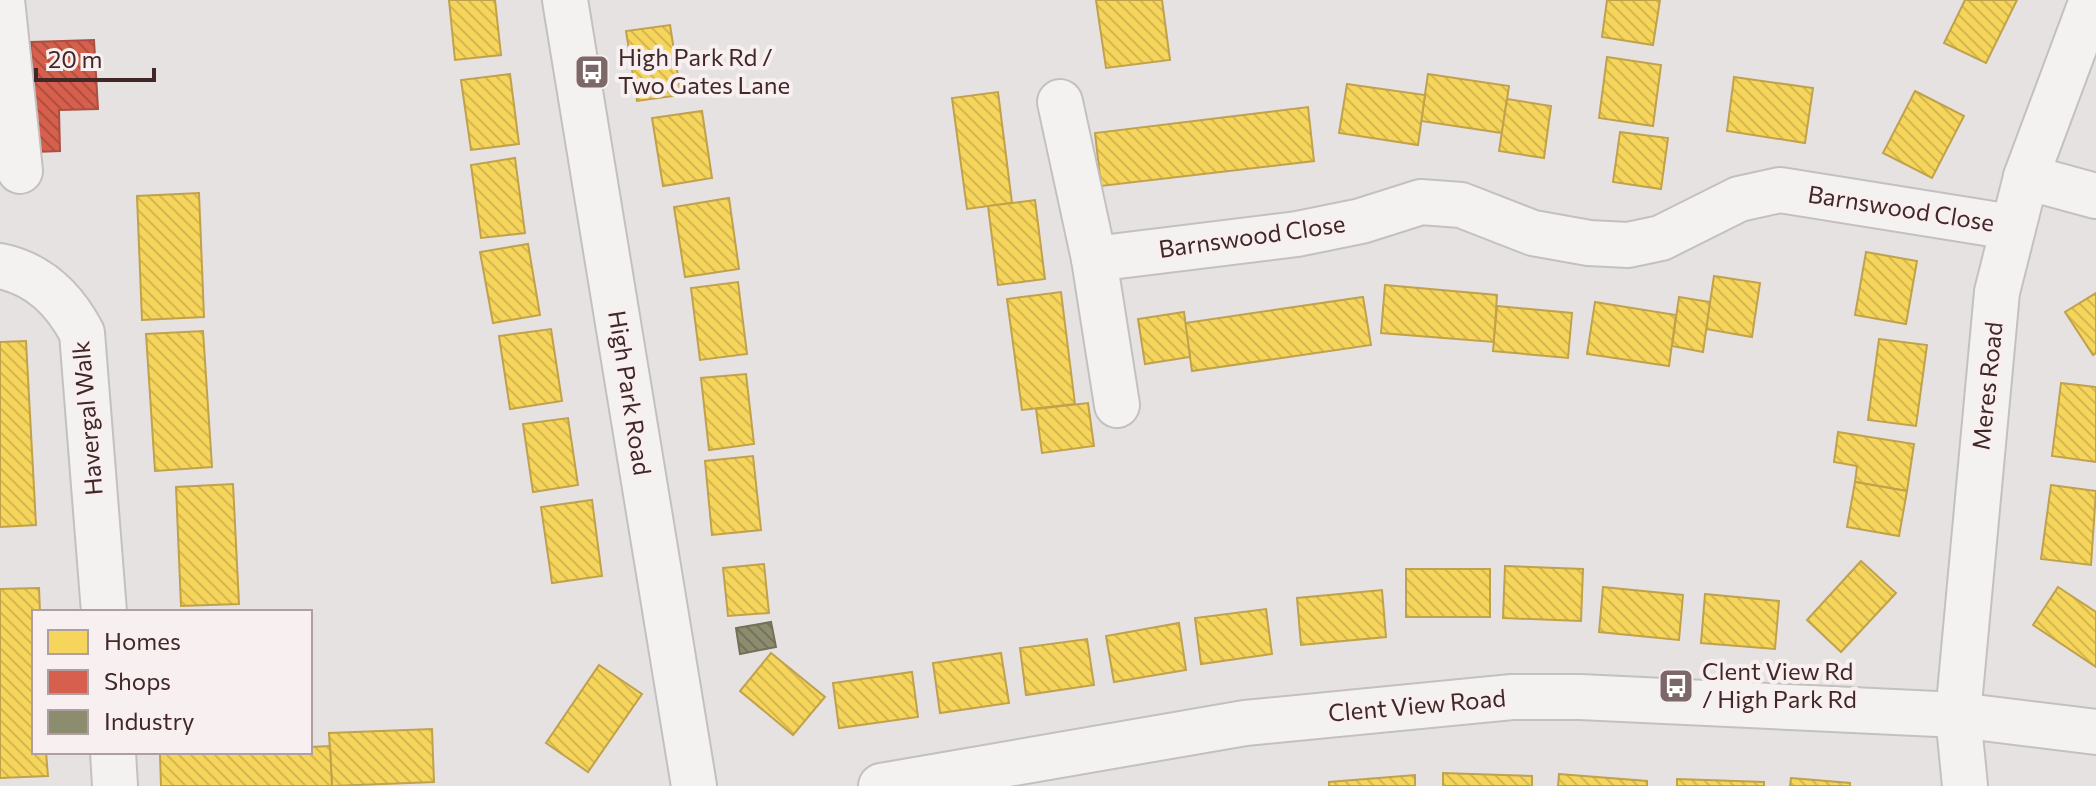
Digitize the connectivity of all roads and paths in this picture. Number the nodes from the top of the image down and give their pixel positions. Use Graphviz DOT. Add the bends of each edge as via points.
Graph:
graph roads {
  1 [pos="2,0"];
  2 [pos="565,0"];
  3 [pos="2092,0"];
  4 [pos="1060,102"];
  5 [pos="20,171"];
  6 [pos="2026,177"];
  7 [pos="2096,196"];
  8 [pos="2011,227"];
  9 [pos="1094,259"];
  10 [pos="0,266"];
  11 [pos="1117,405"];
  12 [pos="104,610"];
  13 [pos="1958,715"];
  14 [pos="2096,732"];
  15 [pos="113,754"];
  16 [pos="115,786"];
  17 [pos="694,786"];
  18 [pos="881,786"];
  19 [pos="1965,786"];
  1 -- 5 [label="street"];
  2 -- 17 [label="street, High Park Road"];
  3 -- 6 [label="street, Meres Road"];
  4 -- 9 [label="street"];
  6 -- 7 [label="street"];
  6 -- 8 [label="street, Meres Road"];
  8 -- 9 [label="street, Barnswood Close" via="1780,190 1739,199 1661,238 1628,245 1533,233 1461,205 1421,202 1297,234"];
  8 -- 13 [label="street, Meres Road" via="1997,292"];
  9 -- 11 [label="street"];
  10 -- 12 [label="street, Havergal Walk" via="49,288 82,333"];
  13 -- 14 [label="street, Clent View Road"];
  13 -- 18 [label="street, Clent View Road" via="1512,697 1245,723"];
  13 -- 19 [label="street, Meres Road"];
  15 -- 16 [label="street"];
}
